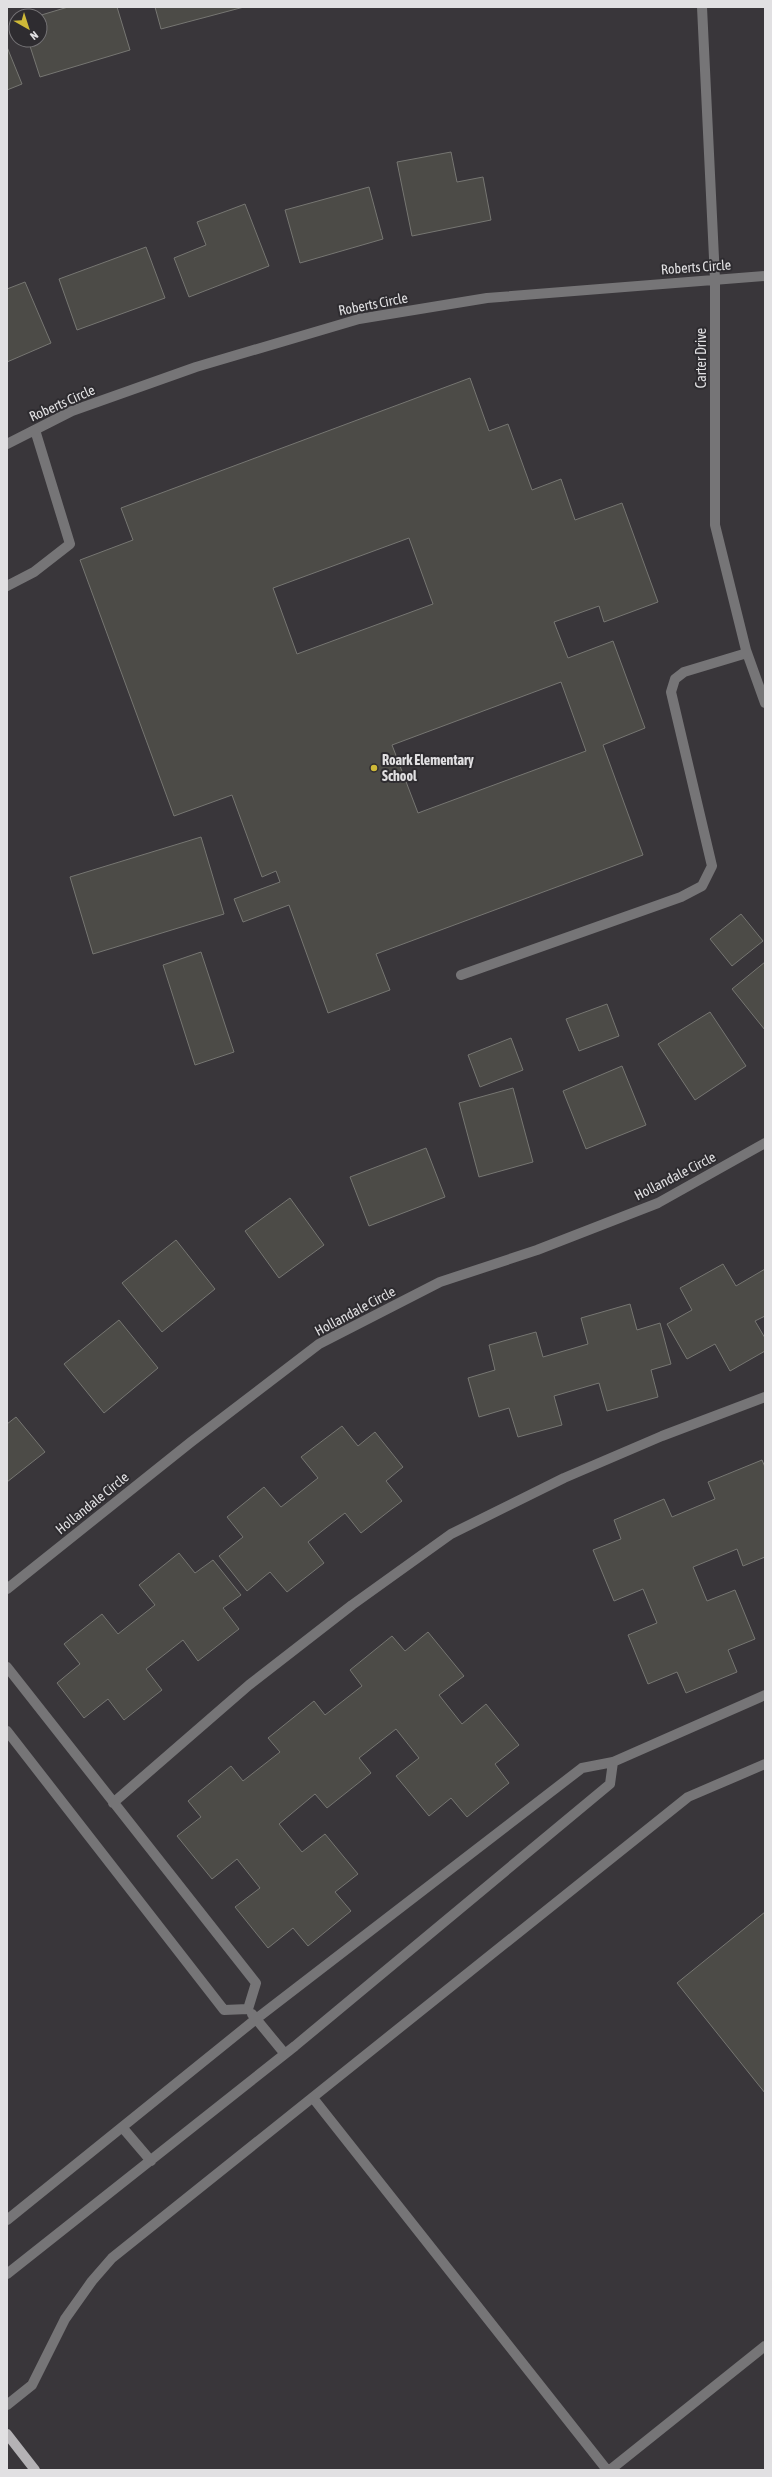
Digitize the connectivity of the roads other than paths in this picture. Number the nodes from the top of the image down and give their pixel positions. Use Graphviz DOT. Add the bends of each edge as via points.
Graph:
graph roads {
  1 [pos="702,7"];
  2 [pos="765,276"];
  3 [pos="715,279"];
  4 [pos="35,430"];
  5 [pos="7,444"];
  6 [pos="7,586"];
  7 [pos="747,653"];
  8 [pos="765,703"];
  9 [pos="461,975"];
  10 [pos="765,1143"];
  11 [pos="765,1397"];
  12 [pos="7,1589"];
  13 [pos="7,1667"];
  14 [pos="765,1695"];
  15 [pos="7,1731"];
  16 [pos="613,1762"];
  17 [pos="765,1764"];
  18 [pos="113,1803"];
  19 [pos="248,2009"];
  20 [pos="256,2019"];
  21 [pos="285,2054"];
  22 [pos="313,2098"];
  23 [pos="122,2127"];
  24 [pos="151,2161"];
  25 [pos="7,2220"];
  26 [pos="7,2274"];
  27 [pos="765,2346"];
  28 [pos="7,2405"];
  29 [pos="7,2434"];
  30 [pos="35,2470"];
  31 [pos="609,2470"];
  1 -- 3 [label="street, Carter Drive"];
  2 -- 3 [label="street, Roberts Circle"];
  3 -- 4 [label="street, Roberts Circle" via="487,298 359,319 196,367 72,411"];
  3 -- 7 [label="street, Carter Drive" via="715,525"];
  4 -- 5 [label="street, Roberts Circle"];
  4 -- 6 [label="street" via="70,544 34,572"];
  7 -- 8 [label="street, Carter Drive"];
  7 -- 9 [label="street" via="684,672 675,679 671,692 712,866 702,886 681,897"];
  10 -- 12 [label="street, Hollandale Circle" via="658,1203 537,1250 440,1282 319,1344 190,1442"];
  11 -- 18 [label="street" via="662,1436 564,1478 451,1534 352,1605 249,1685"];
  13 -- 18 [label="street"];
  14 -- 16 [label="street"];
  15 -- 19 [label="street" via="224,2010"];
  16 -- 20 [label="street" via="582,1768"];
  16 -- 21 [label="street" via="610,1784"];
  17 -- 22 [label="street" via="688,1797"];
  18 -- 19 [label="street" via="256,1983"];
  19 -- 20 [label="street"];
  20 -- 21 [label="street"];
  20 -- 23 [label="street"];
  21 -- 24 [label="street"];
  22 -- 28 [label="street" via="112,2258 65,2319 32,2385"];
  22 -- 31 [label="street"];
  23 -- 24 [label="street"];
  23 -- 25 [label="street"];
  24 -- 26 [label="street"];
  27 -- 31 [label="street"];
  29 -- 30 [label="main road"];
}
